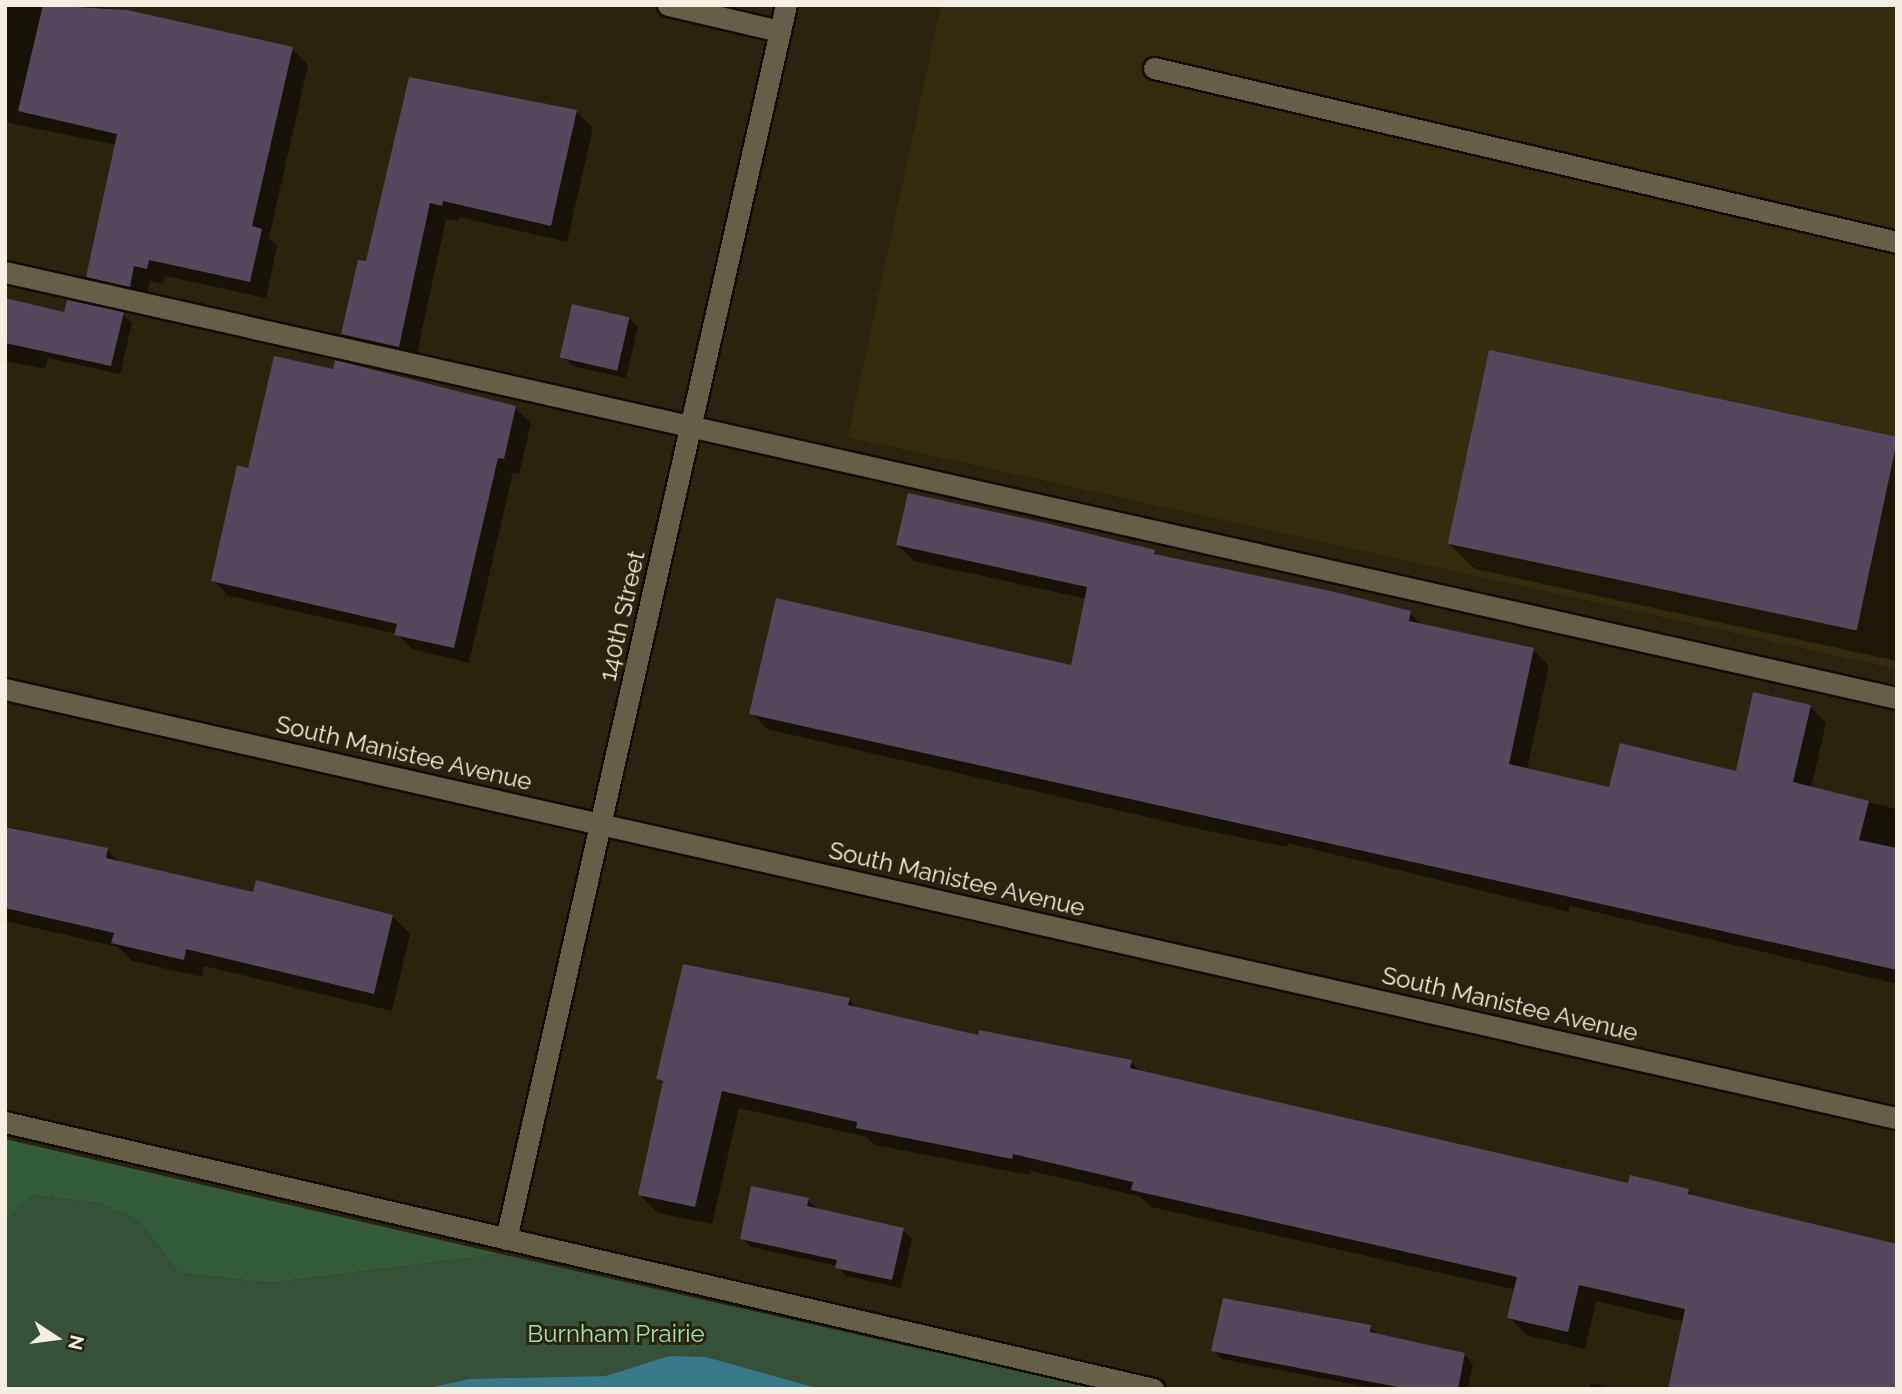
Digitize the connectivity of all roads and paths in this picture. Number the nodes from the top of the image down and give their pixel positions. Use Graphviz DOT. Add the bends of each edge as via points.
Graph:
graph roads {
  1 [pos="668,5"];
  2 [pos="786,5"];
  3 [pos="780,31"];
  4 [pos="1154,68"];
  5 [pos="1897,242"];
  6 [pos="5,272"];
  7 [pos="692,427"];
  8 [pos="5,689"];
  9 [pos="1897,698"];
  10 [pos="601,826"];
  11 [pos="1897,1118"];
  12 [pos="5,1122"];
  13 [pos="506,1238"];
  14 [pos="1153,1389"];
  1 -- 3 [label="street"];
  2 -- 3 [label="street, 140th Street"];
  3 -- 7 [label="street, 140th Street"];
  4 -- 5 [label="street"];
  6 -- 7 [label="street"];
  7 -- 9 [label="street"];
  7 -- 10 [label="street, 140th Street"];
  8 -- 10 [label="street, South Manistee Avenue"];
  10 -- 11 [label="street, South Manistee Avenue"];
  10 -- 13 [label="street, 140th Street"];
  12 -- 13 [label="street"];
  13 -- 14 [label="street"];
}
